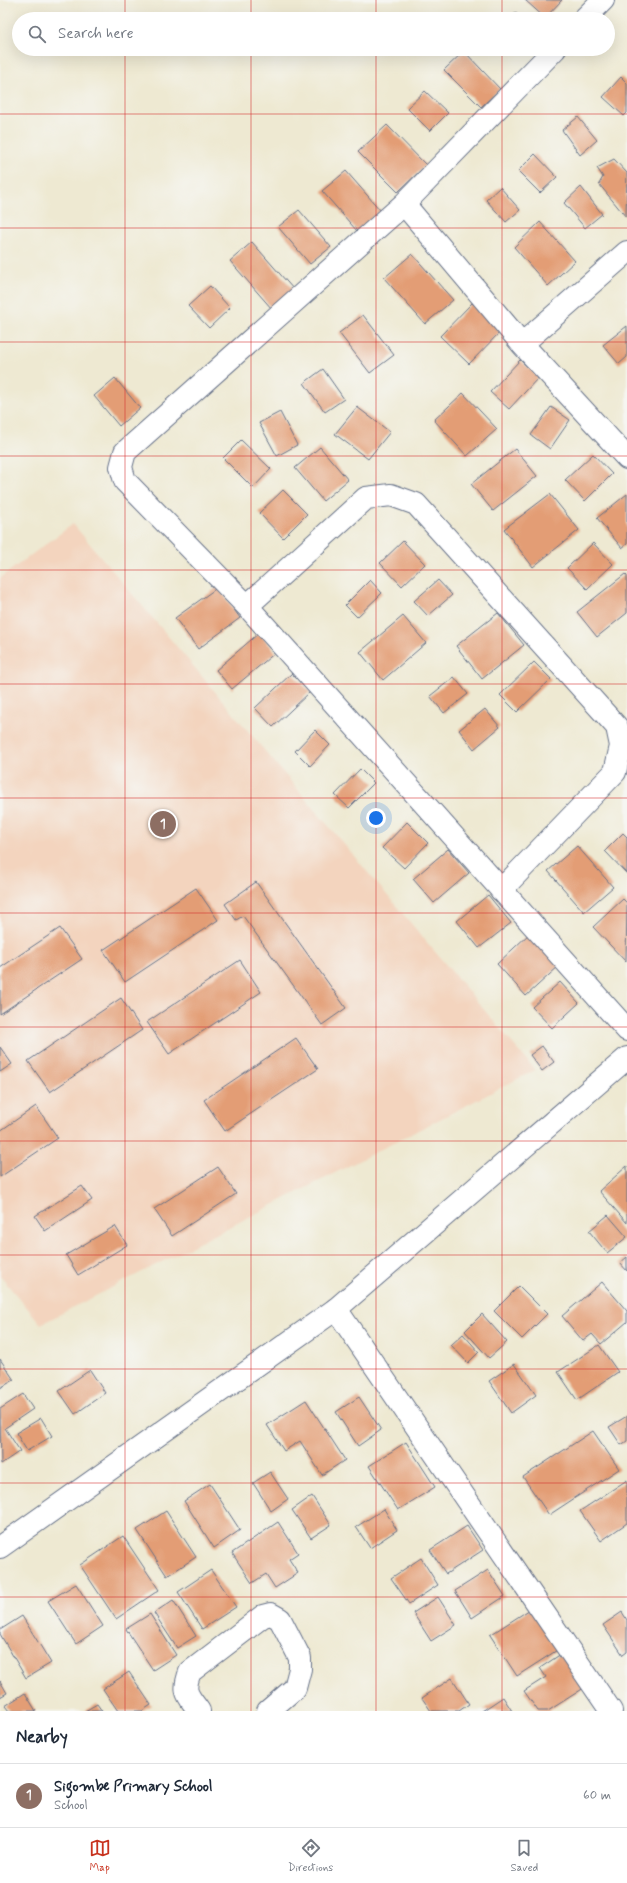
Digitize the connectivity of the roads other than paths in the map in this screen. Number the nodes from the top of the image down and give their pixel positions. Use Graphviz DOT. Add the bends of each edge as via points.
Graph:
graph roads {
  1 [pos="603,0"];
  2 [pos="591,12"];
  3 [pos="548,56"];
  4 [pos="404,204"];
  5 [pos="627,252"];
  6 [pos="522,344"];
  7 [pos="627,458"];
  8 [pos="247,606"];
  9 [pos="501,890"];
  10 [pos="627,1030"];
  11 [pos="627,1058"];
  12 [pos="336,1309"];
  13 [pos="0,1547"];
  14 [pos="200,1711"];
  15 [pos="268,1711"];
  16 [pos="611,1711"];
  1 -- 2 [label="street"];
  3 -- 4 [label="street"];
  4 -- 6 [label="street"];
  4 -- 8 [label="street" via="125,452 121,467 125,481"];
  5 -- 6 [label="street"];
  6 -- 7 [label="street"];
  8 -- 9 [label="street"];
  8 -- 9 [label="street" via="366,498 391,495 416,504 611,721 616,727 620,746 614,772"];
  9 -- 10 [label="street"];
  11 -- 12 [label="street"];
  12 -- 13 [label="street"];
  12 -- 16 [label="street"];
  14 -- 15 [label="street" via="186,1692 190,1672 263,1616 271,1614 280,1619 300,1658 300,1669 295,1688"];
}
